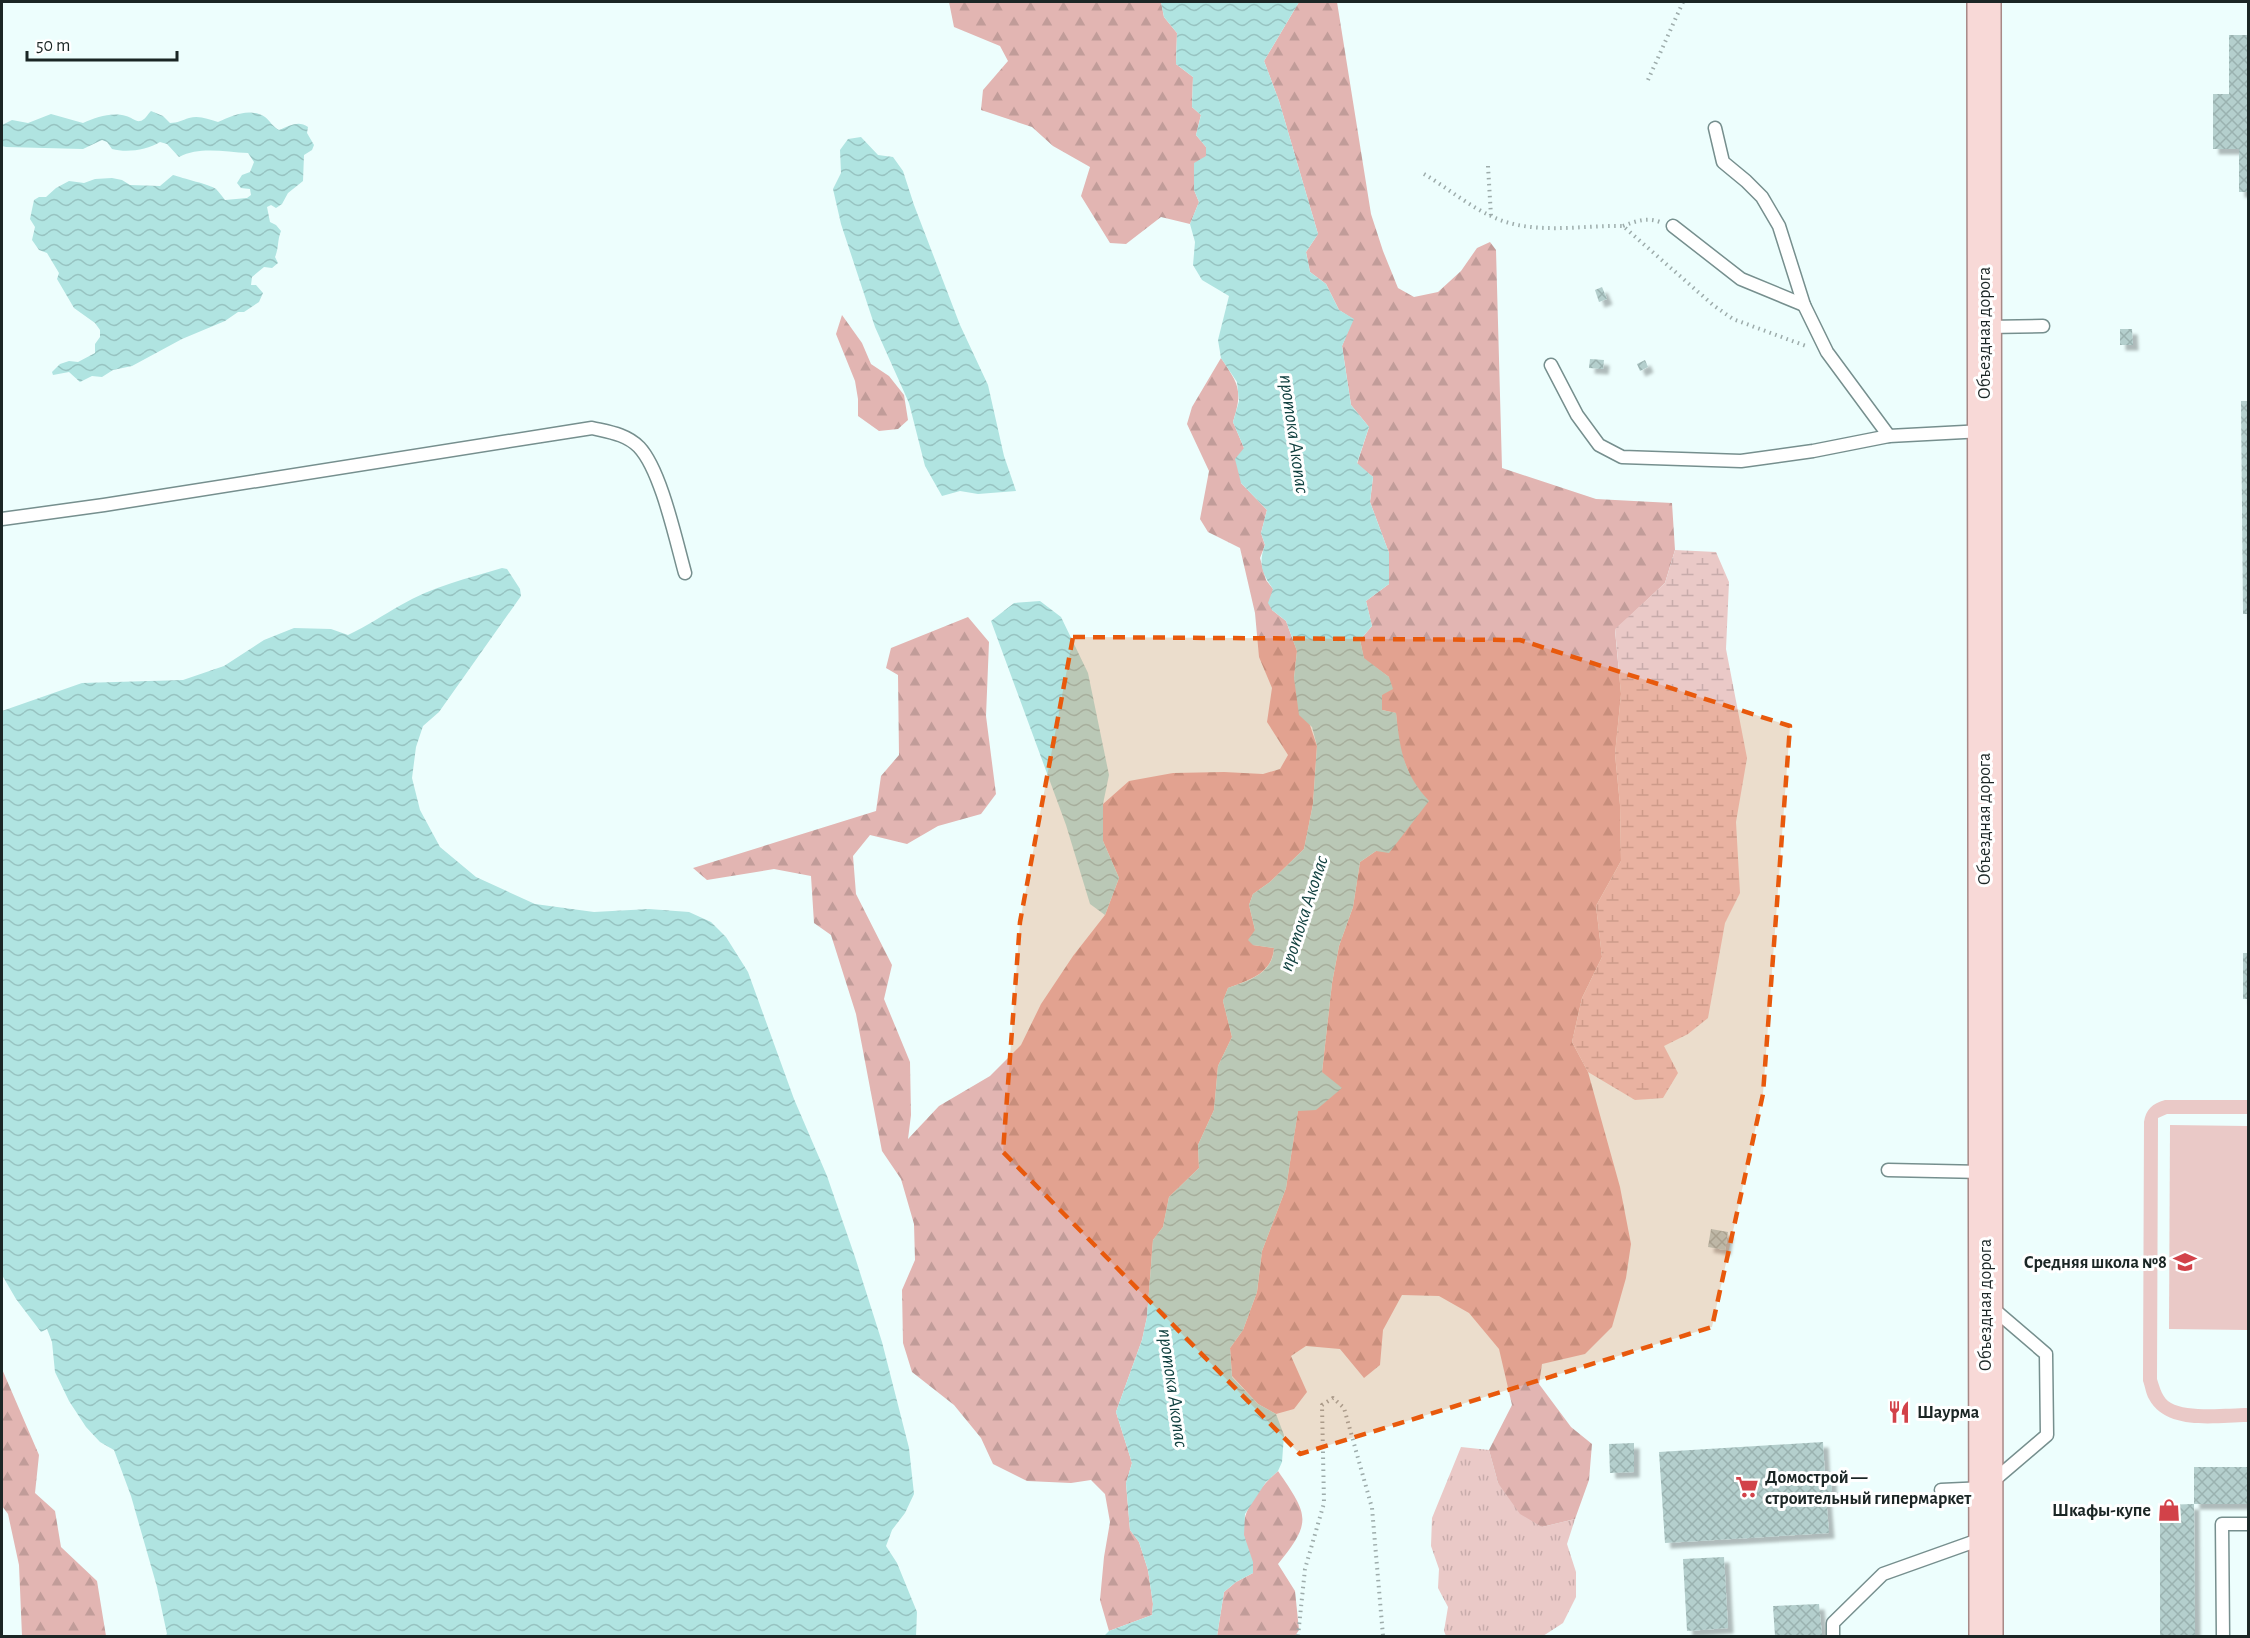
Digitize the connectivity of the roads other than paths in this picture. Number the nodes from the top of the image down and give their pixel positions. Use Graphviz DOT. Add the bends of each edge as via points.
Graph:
graph roads {
  1 [pos="1984,2"];
  2 [pos="1715,128"];
  3 [pos="1673,226"];
  4 [pos="1804,305"];
  5 [pos="2043,326"];
  6 [pos="1984,327"];
  7 [pos="1551,365"];
  8 [pos="1984,431"];
  9 [pos="1889,436"];
  10 [pos="2,519"];
  11 [pos="685,573"];
  12 [pos="1888,1170"];
  13 [pos="1984,1172"];
  14 [pos="1985,1302"];
  15 [pos="1985,1488"];
  16 [pos="1941,1490"];
  17 [pos="2248,1524"];
  18 [pos="1985,1537"];
  19 [pos="1833,1636"];
  20 [pos="1986,1636"];
  21 [pos="2223,1636"];
  1 -- 6 [label="main road, Объездная дорога"];
  2 -- 4 [label="lane" via="1723,162 1762,197 1779,226"];
  3 -- 4 [label="lane" via="1741,279"];
  4 -- 9 [label="lane" via="1827,352"];
  5 -- 6 [label="lane"];
  6 -- 8 [label="main road, Объездная дорога"];
  7 -- 9 [label="lane" via="1577,415 1599,445 1622,457 1741,461"];
  8 -- 9 [label="lane"];
  8 -- 13 [label="main road, Объездная дорога"];
  10 -- 11 [label="lane" via="592,428 621,435 639,448 656,473"];
  12 -- 13 [label="lane"];
  13 -- 14 [label="main road, Объездная дорога"];
  14 -- 15 [label="main road, Объездная дорога"];
  14 -- 15 [label="lane" via="2046,1354 2047,1389 2047,1435"];
  15 -- 16 [label="lane"];
  15 -- 18 [label="main road, Объездная дорога"];
  17 -- 21 [label="lane" via="2222,1524"];
  18 -- 19 [label="lane" via="1883,1574 1833,1623"];
  18 -- 20 [label="main road, Объездная дорога"];
}
